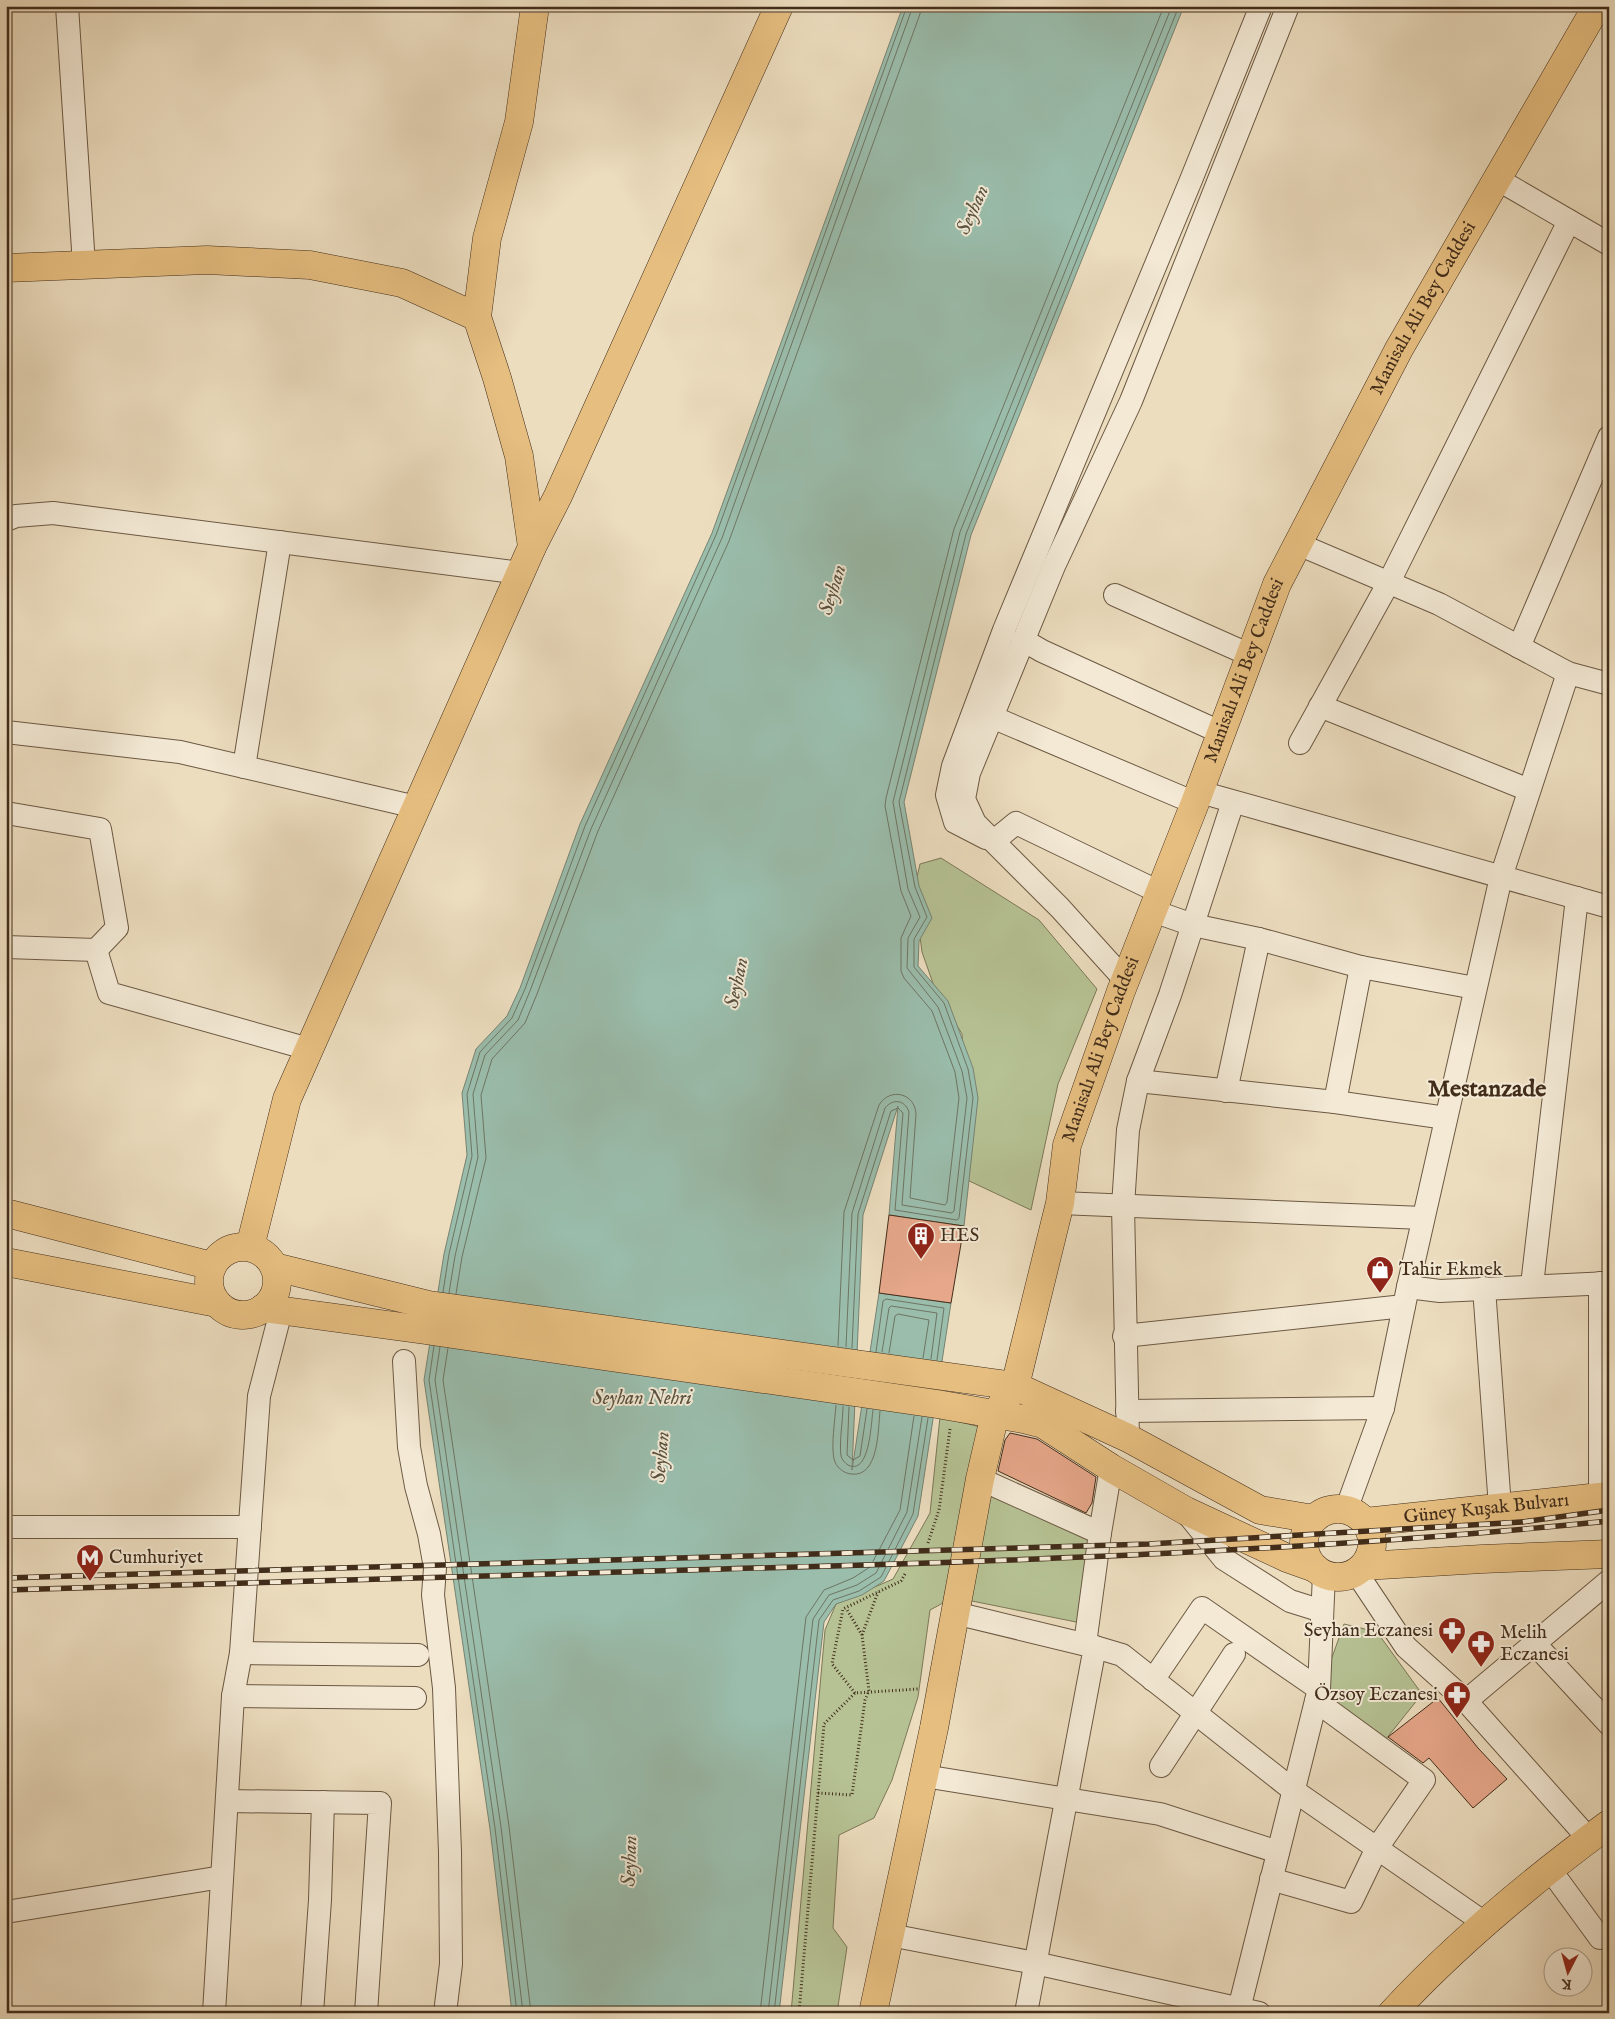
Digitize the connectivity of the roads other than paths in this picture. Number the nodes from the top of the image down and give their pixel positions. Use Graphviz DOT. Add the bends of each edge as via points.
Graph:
graph roads {
  1 [pos="67,6"];
  2 [pos="535,6"];
  3 [pos="779,6"];
  4 [pos="1261,6"];
  5 [pos="1288,6"];
  6 [pos="1597,6"];
  7 [pos="1497,179"];
  8 [pos="1568,221"];
  9 [pos="1609,244"];
  10 [pos="84,265"];
  11 [pos="6,268"];
  12 [pos="477,317"];
  13 [pos="1609,438"];
  14 [pos="6,520"];
  15 [pos="280,542"];
  16 [pos="1298,544"];
  17 [pos="532,547"];
  18 [pos="521,573"];
  19 [pos="1389,582"];
  20 [pos="1115,595"];
  21 [pos="1023,640"];
  22 [pos="1519,647"];
  23 [pos="1250,655"];
  24 [pos="1568,673"];
  25 [pos="1609,684"];
  26 [pos="1320,706"];
  27 [pos="992,717"];
  28 [pos="6,732"];
  29 [pos="1222,733"];
  30 [pos="1300,743"];
  31 [pos="244,767"];
  32 [pos="1529,790"];
  33 [pos="1198,797"];
  34 [pos="1233,802"];
  35 [pos="416,807"];
  36 [pos="6,813"];
  37 [pos="994,842"];
  38 [pos="1501,877"];
  39 [pos="1577,898"];
  40 [pos="1156,902"];
  41 [pos="1609,907"];
  42 [pos="1193,925"];
  43 [pos="1259,939"];
  44 [pos="6,947"];
  45 [pos="96,950"];
  46 [pos="1361,967"];
  47 [pos="1125,980"];
  48 [pos="1475,988"];
  49 [pos="309,1049"];
  50 [pos="1138,1081"];
  51 [pos="1226,1091"];
  52 [pos="1335,1102"];
  53 [pos="1446,1118"];
  54 [pos="1060,1203"];
  55 [pos="1123,1206"];
  56 [pos="6,1213"];
  57 [pos="1423,1218"];
  58 [pos="250,1247"];
  59 [pos="6,1262"];
  60 [pos="212,1266"];
  61 [pos="275,1268"];
  62 [pos="1604,1283"];
  63 [pos="1532,1286"];
  64 [pos="1484,1288"];
  65 [pos="1406,1296"];
  66 [pos="217,1303"];
  67 [pos="272,1310"];
  68 [pos="427,1318"];
  69 [pos="1124,1336"];
  70 [pos="404,1361"];
  71 [pos="1015,1386"];
  72 [pos="1383,1408"];
  73 [pos="1127,1411"];
  74 [pos="995,1414"];
  75 [pos="1128,1438"];
  76 [pos="1111,1468"];
  77 [pos="980,1479"];
  78 [pos="1604,1496"];
  79 [pos="1500,1507"];
  80 [pos="1186,1511"];
  81 [pos="1356,1516"];
  82 [pos="1314,1519"];
  83 [pos="250,1527"];
  84 [pos="6,1528"];
  85 [pos="1100,1533"];
  86 [pos="1609,1554"];
  87 [pos="1360,1569"];
  88 [pos="1320,1571"];
  89 [pos="1609,1581"];
  90 [pos="1322,1611"];
  91 [pos="955,1613"];
  92 [pos="1534,1643"];
  93 [pos="1090,1645"];
  94 [pos="241,1653"];
  95 [pos="1234,1654"];
  96 [pos="418,1655"];
  97 [pos="1153,1680"];
  98 [pos="1317,1695"];
  99 [pos="233,1696"];
  100 [pos="415,1698"];
  101 [pos="1466,1700"];
  102 [pos="1195,1714"];
  103 [pos="1609,1724"];
  104 [pos="1161,1766"];
  105 [pos="924,1776"];
  106 [pos="1293,1790"];
  107 [pos="1066,1799"];
  108 [pos="227,1801"];
  109 [pos="323,1802"];
  110 [pos="1599,1832"];
  111 [pos="1377,1848"];
  112 [pos="1278,1852"];
  113 [pos="1549,1868"];
  114 [pos="222,1877"];
  115 [pos="1271,1879"];
  116 [pos="6,1912"];
  117 [pos="1486,1924"];
  118 [pos="890,1935"];
  119 [pos="1600,1938"];
  120 [pos="1035,1963"];
  121 [pos="1245,2011"];
  122 [pos="214,2013"];
  123 [pos="312,2013"];
  124 [pos="366,2013"];
  125 [pos="445,2013"];
  126 [pos="873,2013"];
  127 [pos="1026,2013"];
  128 [pos="1392,2013"];
  1 -- 10 [label="street"];
  2 -- 12 [label="main road" via="519,122 487,238"];
  3 -- 17 [label="main road"];
  4 -- 37 [label="street" via="1004,630 953,766 947,795 955,822"];
  5 -- 21 [label="street" via="1131,401"];
  6 -- 7 [label="main road, Manisalı Ali Bey Caddesi"];
  7 -- 8 [label="street"];
  7 -- 16 [label="main road, Manisalı Ali Bey Caddesi" via="1399,349"];
  8 -- 9 [label="street"];
  8 -- 19 [label="street"];
  10 -- 11 [label="main road"];
  10 -- 12 [label="main road" via="207,260 310,265 402,283"];
  12 -- 17 [label="main road" via="520,456"];
  13 -- 22 [label="street"];
  14 -- 15 [label="street" via="53,513"];
  15 -- 18 [label="street"];
  15 -- 31 [label="street"];
  16 -- 19 [label="street"];
  16 -- 23 [label="main road, Manisalı Ali Bey Caddesi" via="1277,584"];
  17 -- 18 [label="main road"];
  18 -- 35 [label="main road"];
  19 -- 22 [label="street" via="1439,604"];
  19 -- 26 [label="street"];
  20 -- 23 [label="street"];
  21 -- 27 [label="street"];
  21 -- 29 [label="street"];
  22 -- 24 [label="street"];
  23 -- 29 [label="main road, Manisalı Ali Bey Caddesi"];
  24 -- 25 [label="street"];
  24 -- 32 [label="street"];
  26 -- 30 [label="street"];
  26 -- 32 [label="street"];
  27 -- 33 [label="street"];
  27 -- 37 [label="street" via="969,773 964,799 975,823"];
  28 -- 31 [label="street" via="180,752"];
  29 -- 33 [label="main road, Manisalı Ali Bey Caddesi"];
  31 -- 35 [label="street"];
  32 -- 38 [label="street"];
  33 -- 34 [label="street"];
  33 -- 40 [label="main road, Manisalı Ali Bey Caddesi"];
  34 -- 38 [label="street"];
  34 -- 42 [label="street"];
  35 -- 49 [label="main road"];
  36 -- 45 [label="street" via="100,829 117,928"];
  37 -- 40 [label="street" via="1016,823"];
  37 -- 47 [label="street"];
  38 -- 39 [label="street"];
  38 -- 48 [label="street"];
  39 -- 41 [label="street"];
  39 -- 63 [label="street"];
  40 -- 42 [label="street"];
  40 -- 47 [label="main road, Manisalı Ali Bey Caddesi"];
  42 -- 43 [label="street"];
  42 -- 50 [label="street"];
  43 -- 46 [label="street"];
  43 -- 51 [label="street"];
  44 -- 45 [label="street"];
  45 -- 49 [label="street" via="109,993"];
  46 -- 48 [label="street"];
  46 -- 52 [label="street"];
  47 -- 54 [label="main road, Manisalı Ali Bey Caddesi" via="1067,1145"];
  48 -- 53 [label="street"];
  49 -- 58 [label="main road" via="287,1098"];
  50 -- 51 [label="street"];
  50 -- 55 [label="street" via="1128,1130"];
  51 -- 52 [label="street"];
  52 -- 53 [label="street"];
  53 -- 57 [label="street"];
  54 -- 55 [label="street"];
  54 -- 71 [label="main road, Manisalı Ali Bey Caddesi"];
  55 -- 57 [label="street"];
  55 -- 69 [label="street"];
  56 -- 60 [label="main road"];
  57 -- 65 [label="street"];
  58 -- 60 [label="main road" via="228,1250"];
  58 -- 61 [label="main road" via="269,1258"];
  59 -- 66 [label="main road"];
  60 -- 66 [label="main road" via="209,1285"];
  61 -- 67 [label="main road" via="277,1278 271,1300"];
  61 -- 68 [label="main road"];
  62 -- 63 [label="street"];
  62 -- 78 [label="street"];
  63 -- 64 [label="street"];
  64 -- 65 [label="street"];
  64 -- 79 [label="street"];
  65 -- 69 [label="street"];
  65 -- 72 [label="street"];
  66 -- 67 [label="main road" via="225,1310 239,1314"];
  67 -- 68 [label="main road"];
  67 -- 83 [label="street" via="259,1396"];
  68 -- 71 [label="main road"];
  68 -- 74 [label="main road" via="944,1414"];
  69 -- 73 [label="street"];
  70 -- 125 [label="street" via="410,1448 435,1568 433,1595 444,1688 450,1795 451,1964"];
  71 -- 74 [label="main road"];
  71 -- 75 [label="main road"];
  72 -- 73 [label="street"];
  72 -- 81 [label="street"];
  73 -- 75 [label="street"];
  74 -- 76 [label="main road" via="1042,1424"];
  74 -- 77 [label="main road"];
  75 -- 82 [label="main road" via="1260,1510"];
  76 -- 80 [label="main road"];
  76 -- 85 [label="street"];
  77 -- 85 [label="street"];
  77 -- 91 [label="main road"];
  78 -- 79 [label="main road, Güney Kuşak Bulvarı"];
  79 -- 81 [label="main road, Güney Kuşak Bulvarı"];
  80 -- 88 [label="main road"];
  80 -- 90 [label="street" via="1224,1559 1290,1601"];
  81 -- 82 [label="main road" via="1334,1509"];
  81 -- 87 [label="main road" via="1371,1532 1373,1544"];
  82 -- 88 [label="main road" via="1307,1528 1305,1550 1308,1560"];
  83 -- 84 [label="street"];
  83 -- 94 [label="street"];
  85 -- 93 [label="street"];
  86 -- 87 [label="main road" via="1482,1559"];
  87 -- 88 [label="main road" via="1335,1577"];
  87 -- 101 [label="street" via="1406,1647"];
  88 -- 90 [label="street"];
  89 -- 92 [label="street"];
  90 -- 98 [label="street"];
  91 -- 93 [label="street"];
  91 -- 105 [label="main road"];
  92 -- 101 [label="street"];
  92 -- 103 [label="street"];
  93 -- 97 [label="street" via="1122,1655"];
  93 -- 107 [label="street"];
  94 -- 96 [label="street"];
  94 -- 99 [label="street"];
  95 -- 102 [label="street"];
  97 -- 98 [label="street" via="1202,1608"];
  97 -- 102 [label="street"];
  98 -- 106 [label="street"];
  98 -- 111 [label="street" via="1424,1780"];
  99 -- 100 [label="street"];
  99 -- 108 [label="street"];
  101 -- 110 [label="street"];
  102 -- 104 [label="street"];
  102 -- 106 [label="street"];
  105 -- 107 [label="street"];
  105 -- 118 [label="main road"];
  106 -- 111 [label="street"];
  106 -- 112 [label="street"];
  107 -- 112 [label="street" via="1160,1814"];
  107 -- 120 [label="street"];
  108 -- 109 [label="street"];
  108 -- 114 [label="street"];
  109 -- 123 [label="street"];
  109 -- 124 [label="street" via="380,1803"];
  110 -- 113 [label="main road"];
  111 -- 115 [label="street" via="1351,1902"];
  111 -- 117 [label="street"];
  112 -- 115 [label="street"];
  113 -- 117 [label="main road"];
  113 -- 119 [label="street"];
  114 -- 116 [label="street"];
  114 -- 122 [label="street"];
  115 -- 121 [label="street"];
  117 -- 128 [label="main road" via="1419,1983"];
  118 -- 120 [label="street"];
  118 -- 126 [label="main road"];
  120 -- 121 [label="street"];
  120 -- 127 [label="street"];
}
